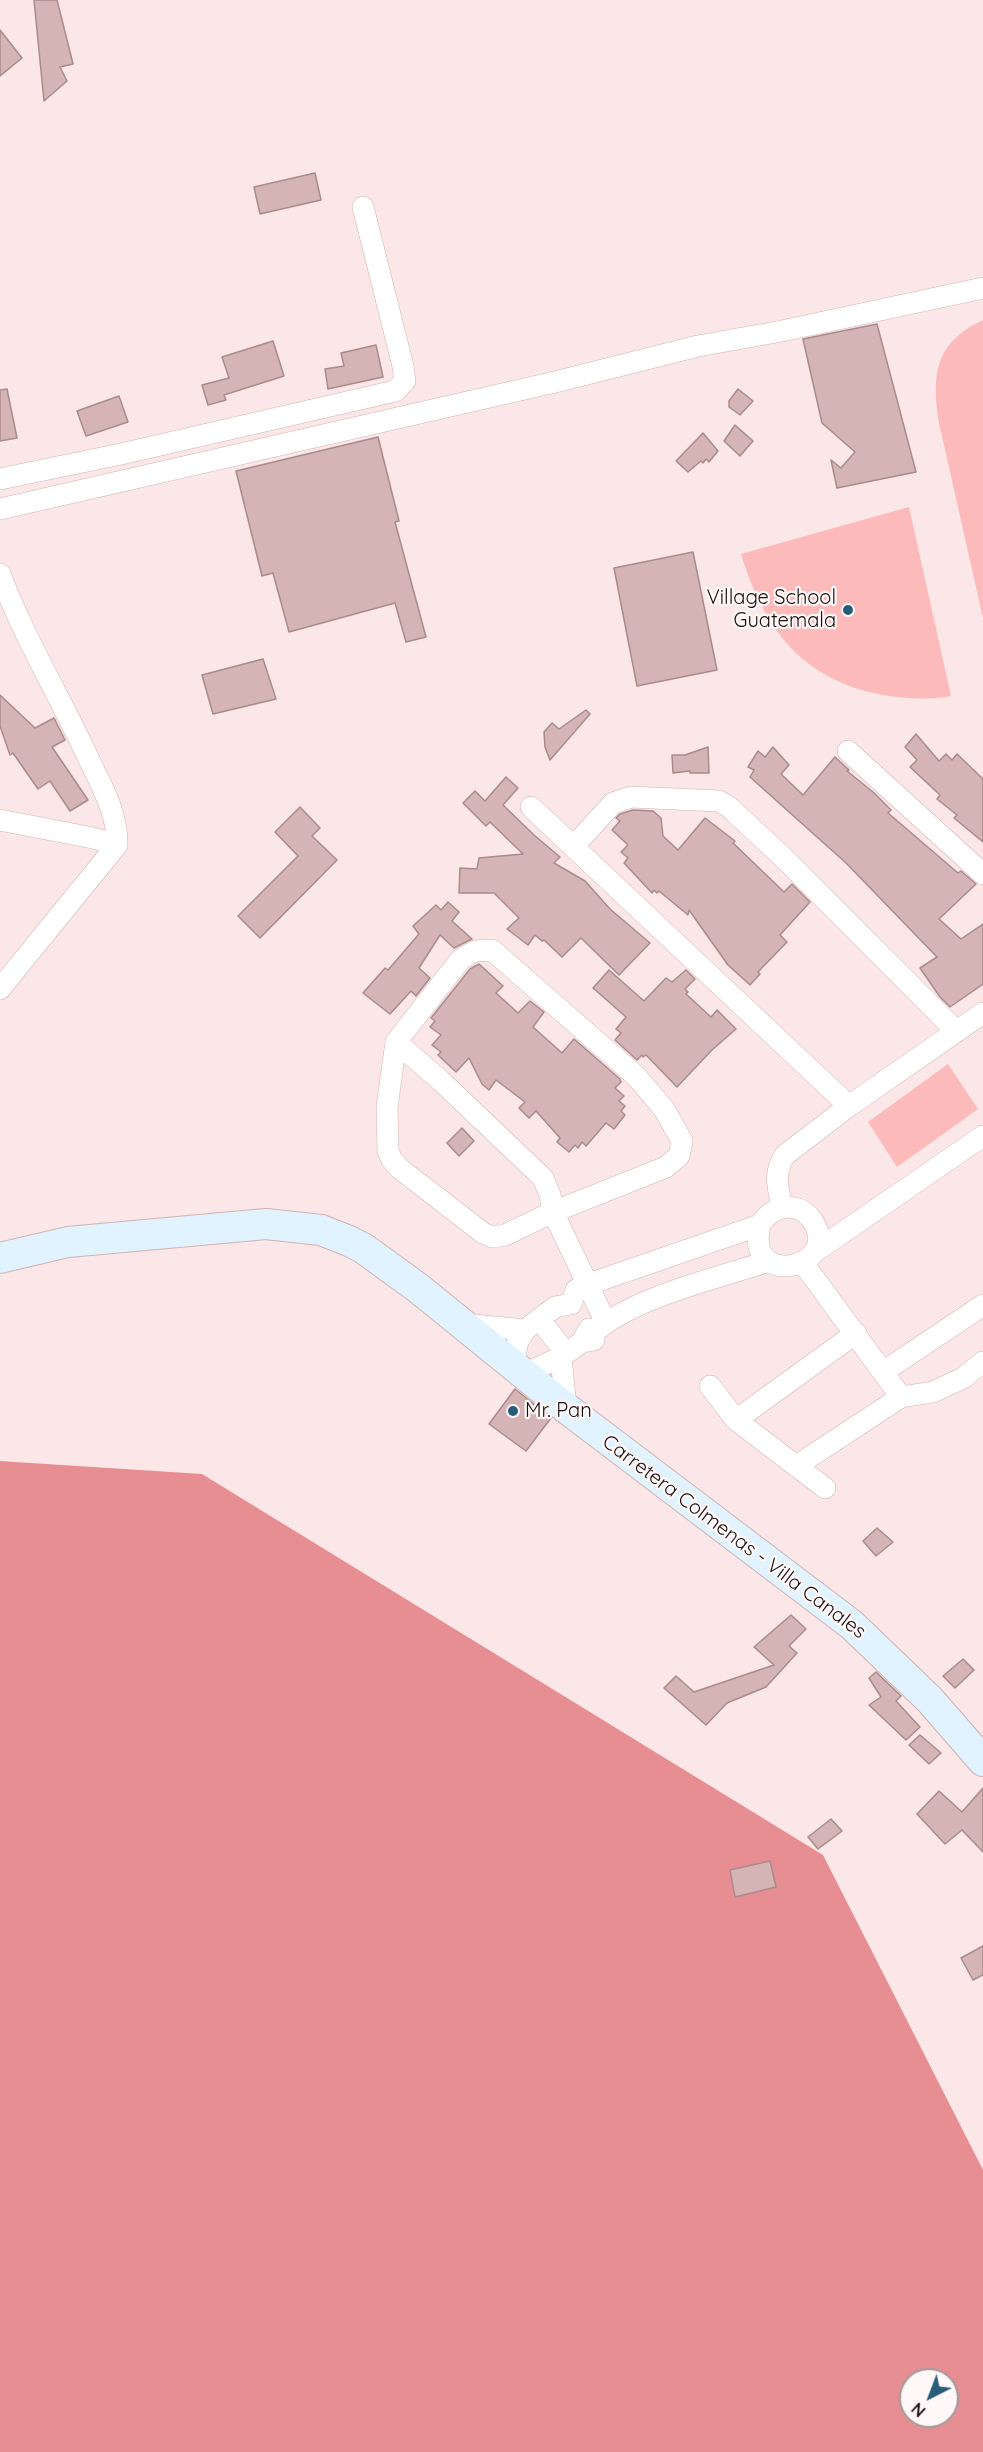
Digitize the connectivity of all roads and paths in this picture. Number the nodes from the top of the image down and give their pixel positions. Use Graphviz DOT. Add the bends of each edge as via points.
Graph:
graph roads {
  1 [pos="363,207"];
  2 [pos="983,288"];
  3 [pos="0,479"];
  4 [pos="0,509"];
  5 [pos="0,574"];
  6 [pos="848,751"];
  7 [pos="531,807"];
  8 [pos="0,820"];
  9 [pos="117,845"];
  10 [pos="574,846"];
  11 [pos="983,874"];
  12 [pos="0,989"];
  13 [pos="983,1013"];
  14 [pos="956,1031"];
  15 [pos="396,1042"];
  16 [pos="849,1106"];
  17 [pos="983,1136"];
  18 [pos="782,1207"];
  19 [pos="553,1212"];
  20 [pos="760,1225"];
  21 [pos="0,1258"];
  22 [pos="808,1258"];
  23 [pos="769,1261"];
  24 [pos="583,1287"];
  25 [pos="983,1305"];
  26 [pos="540,1319"];
  27 [pos="461,1323"];
  28 [pos="855,1333"];
  29 [pos="583,1341"];
  30 [pos="983,1362"];
  31 [pos="518,1370"];
  32 [pos="883,1372"];
  33 [pos="710,1386"];
  34 [pos="901,1397"];
  35 [pos="566,1408"];
  36 [pos="736,1420"];
  37 [pos="796,1466"];
  38 [pos="825,1488"];
  39 [pos="979,1747"];
  1 -- 3 [label="street" via="403,366 405,381 395,391"];
  2 -- 4 [label="street" via="698,346"];
  5 -- 9 [label="street" via="14,611 114,812"];
  6 -- 11 [label="street"];
  7 -- 10 [label="street"];
  8 -- 9 [label="street"];
  9 -- 12 [label="street"];
  10 -- 14 [label="street" via="613,803 622,799 719,801 788,862"];
  10 -- 16 [label="street"];
  13 -- 14 [label="street"];
  14 -- 16 [label="street"];
  15 -- 19 [label="street" via="543,1178"];
  15 -- 19 [label="street" via="387,1107 388,1151 399,1168 492,1237 505,1235"];
  15 -- 19 [label="street" via="461,959 476,951 492,950 636,1076 664,1109 682,1141 679,1156 666,1167"];
  16 -- 18 [label="street" via="785,1155 779,1164 776,1174"];
  17 -- 22 [label="street"];
  18 -- 20 [label="street" via="773,1210"];
  18 -- 22 [label="street" via="801,1210 815,1224 817,1244"];
  19 -- 24 [label="street"];
  20 -- 23 [label="street" via="758,1244"];
  20 -- 24 [label="street"];
  21 -- 27 [label="street, Carretera Colmenas - Villa Canales" via="68,1242 219,1227 266,1224 321,1230 363,1248"];
  22 -- 23 [label="street" via="788,1267"];
  22 -- 28 [label="street"];
  23 -- 29 [label="street" via="652,1300"];
  24 -- 26 [label="street" via="571,1304"];
  24 -- 29 [label="street"];
  25 -- 32 [label="street"];
  26 -- 27 [label="street"];
  26 -- 29 [label="street"];
  26 -- 31 [label="street" via="518,1341"];
  27 -- 31 [label="street, Carretera Colmenas - Villa Canales"];
  28 -- 32 [label="street"];
  28 -- 36 [label="street"];
  29 -- 31 [label="street"];
  29 -- 35 [label="street"];
  30 -- 34 [label="street" via="963,1378 933,1392"];
  31 -- 35 [label="street, Carretera Colmenas - Villa Canales"];
  32 -- 34 [label="street"];
  33 -- 36 [label="street"];
  34 -- 37 [label="street"];
  35 -- 39 [label="street, Carretera Colmenas - Villa Canales" via="852,1625"];
  36 -- 37 [label="street"];
  37 -- 38 [label="street"];
}
